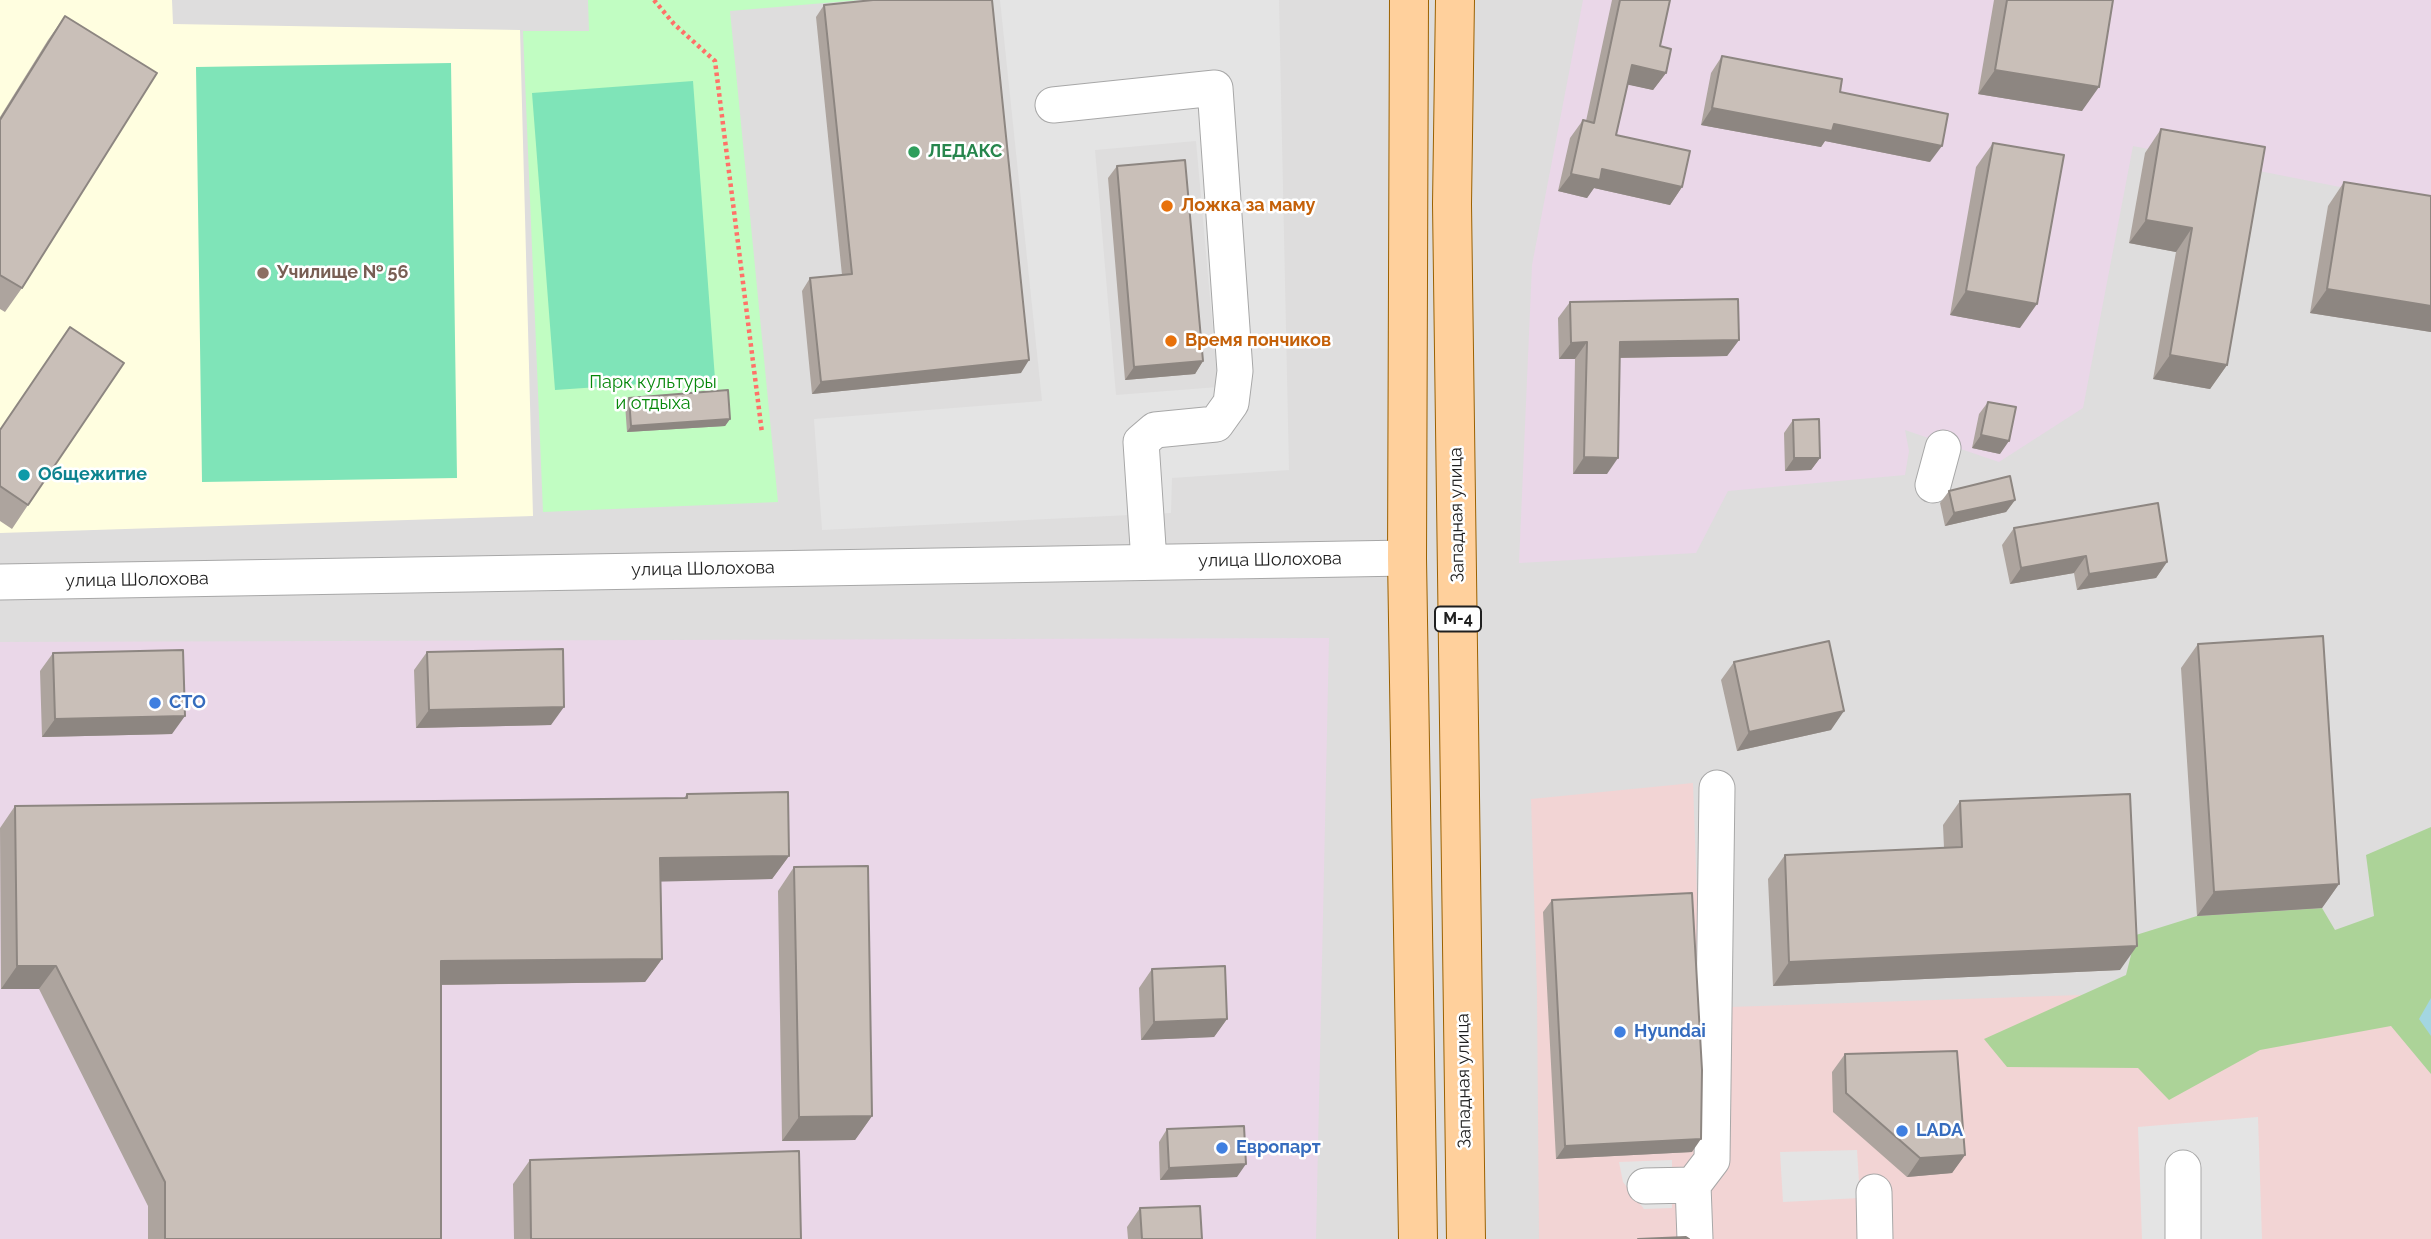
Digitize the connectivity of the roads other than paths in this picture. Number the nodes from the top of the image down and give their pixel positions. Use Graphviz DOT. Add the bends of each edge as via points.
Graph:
graph roads {
  1 [pos="1409,0"];
  2 [pos="1455,0"];
  3 [pos="1053,105"];
  4 [pos="1943,447"];
  5 [pos="1933,485"];
  6 [pos="1407,558"];
  7 [pos="1149,562"];
  8 [pos="0,582"];
  9 [pos="1717,788"];
  10 [pos="2183,1168"];
  11 [pos="1693,1185"];
  12 [pos="1645,1186"];
  13 [pos="1874,1192"];
  14 [pos="1418,1239"];
  15 [pos="1466,1239"];
  16 [pos="1695,1239"];
  17 [pos="1875,1239"];
  18 [pos="2183,1239"];
  1 -- 6 [label="main road"];
  2 -- 15 [label="main road, Западная улица / М-4" via="1452,204"];
  3 -- 7 [label="street" via="1215,88 1236,371 1231,403 1216,424 1155,430 1141,442"];
  4 -- 5 [label="street"];
  6 -- 7 [label="street, улица Шолохова"];
  6 -- 14 [label="main road"];
  7 -- 8 [label="street, улица Шолохова"];
  9 -- 11 [label="street" via="1712,1160"];
  10 -- 18 [label="street"];
  11 -- 12 [label="street"];
  11 -- 16 [label="street"];
  13 -- 17 [label="street"];
}
